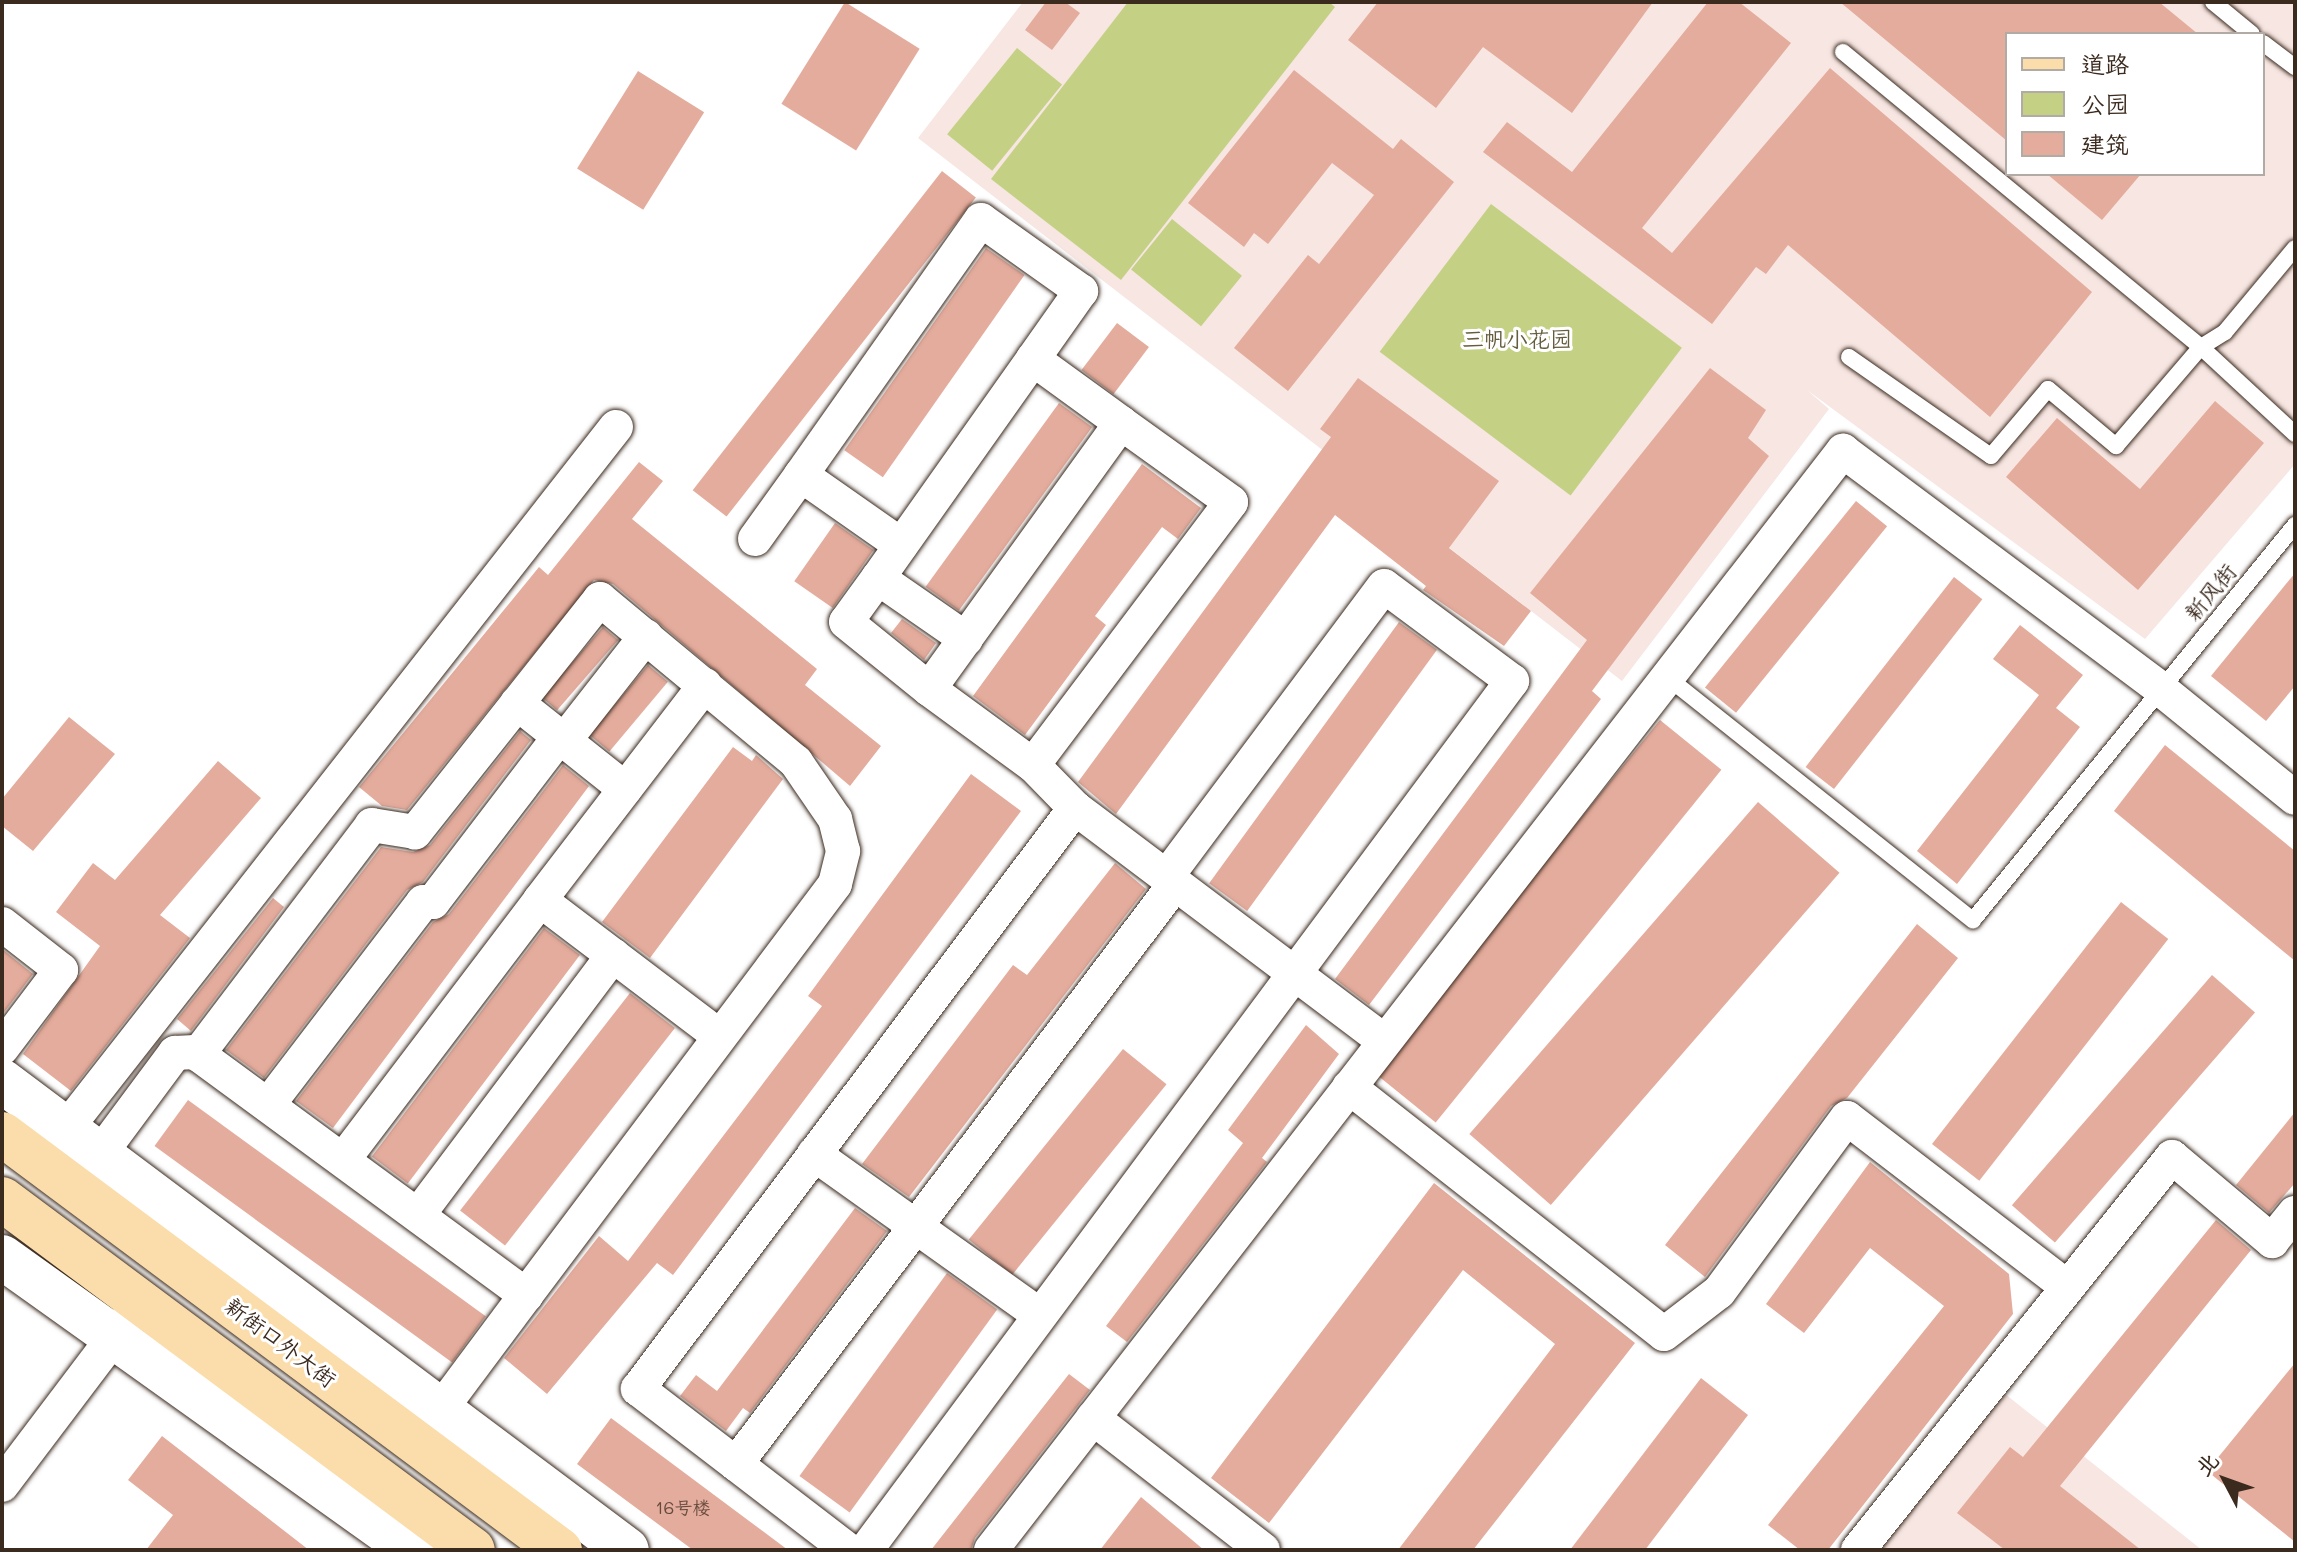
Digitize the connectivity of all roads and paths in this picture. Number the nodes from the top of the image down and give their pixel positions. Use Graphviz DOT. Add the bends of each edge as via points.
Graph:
graph roads {
  1 [pos="2213,2"];
  2 [pos="2250,32"];
  3 [pos="2265,44"];
  4 [pos="1843,52"];
  5 [pos="2295,67"];
  6 [pos="2295,248"];
  7 [pos="2201,347"];
  8 [pos="1849,357"];
  9 [pos="1033,359"];
  10 [pos="1121,423"];
  11 [pos="616,427"];
  12 [pos="2295,434"];
  13 [pos="801,475"];
  14 [pos="2295,525"];
  15 [pos="755,539"];
  16 [pos="901,545"];
  17 [pos="878,578"];
  18 [pos="646,636"];
  19 [pos="966,639"];
  20 [pos="1667,677"];
  21 [pos="705,685"];
  22 [pos="2158,687"];
  23 [pos="929,689"];
  24 [pos="517,703"];
  25 [pos="561,739"];
  26 [pos="1033,765"];
  27 [pos="625,789"];
  28 [pos="2295,798"];
  29 [pos="1075,808"];
  30 [pos="1171,880"];
  31 [pos="540,900"];
  32 [pos="2,924"];
  33 [pos="613,955"];
  34 [pos="1295,977"];
  35 [pos="718,1035"];
  36 [pos="1384,1041"];
  37 [pos="2,1048"];
  38 [pos="198,1054"];
  39 [pos="2,1081"];
  40 [pos="1349,1087"];
  41 [pos="268,1105"];
  42 [pos="2,1134"];
  43 [pos="69,1148"];
  44 [pos="814,1154"];
  45 [pos="343,1160"];
  46 [pos="2,1199"];
  47 [pos="2295,1213"];
  48 [pos="418,1215"];
  49 [pos="914,1225"];
  50 [pos="2,1257"];
  51 [pos="2067,1287"];
  52 [pos="526,1295"];
  53 [pos="142,1304"];
  54 [pos="1040,1315"];
  55 [pos="112,1336"];
  56 [pos="1093,1418"];
  57 [pos="428,1426"];
  58 [pos="736,1464"];
  59 [pos="2,1485"];
  60 [pos="412,1550"];
  61 [pos="473,1550"];
  62 [pos="560,1550"];
  63 [pos="627,1550"];
  64 [pos="848,1550"];
  65 [pos="866,1550"];
  66 [pos="991,1550"];
  67 [pos="1263,1550"];
  68 [pos="1858,1550"];
  1 -- 2 [label="lane"];
  3 -- 5 [label="lane"];
  4 -- 7 [label="lane"];
  6 -- 7 [label="lane" via="2225,332"];
  7 -- 8 [label="lane" via="2116,446 2048,389 1991,456"];
  7 -- 12 [label="lane"];
  9 -- 10 [label="street"];
  9 -- 13 [label="street" via="1081,291 981,220"];
  9 -- 16 [label="street"];
  10 -- 19 [label="street"];
  10 -- 26 [label="street" via="1231,502"];
  11 -- 43 [label="street"];
  13 -- 15 [label="street"];
  13 -- 16 [label="street"];
  14 -- 22 [label="lane, 新风街"];
  16 -- 17 [label="street"];
  17 -- 19 [label="street"];
  17 -- 23 [label="street" via="846,622"];
  18 -- 21 [label="street"];
  18 -- 24 [label="street" via="600,599"];
  18 -- 25 [label="street"];
  19 -- 23 [label="street"];
  20 -- 22 [label="street" via="1843,451"];
  20 -- 22 [label="lane, 新风街" via="1973,920"];
  20 -- 36 [label="street"];
  21 -- 27 [label="street"];
  21 -- 35 [label="street" via="811,780 835,819 843,851 835,884"];
  22 -- 28 [label="street"];
  23 -- 26 [label="street"];
  24 -- 25 [label="street"];
  24 -- 38 [label="street" via="415,832 372,825"];
  25 -- 27 [label="street"];
  25 -- 41 [label="street" via="433,902 423,902"];
  26 -- 29 [label="street"];
  27 -- 31 [label="street"];
  29 -- 30 [label="street"];
  29 -- 44 [label="street"];
  30 -- 34 [label="street"];
  30 -- 34 [label="street" via="1384,586 1512,681"];
  30 -- 49 [label="street"];
  31 -- 33 [label="street"];
  31 -- 45 [label="street"];
  32 -- 37 [label="street" via="61,970"];
  33 -- 35 [label="street"];
  33 -- 48 [label="street"];
  34 -- 36 [label="street"];
  34 -- 54 [label="street"];
  35 -- 52 [label="street"];
  36 -- 40 [label="street"];
  38 -- 41 [label="street"];
  38 -- 43 [label="street" via="175,1053"];
  39 -- 43 [label="street"];
  40 -- 51 [label="street" via="1664,1334 1719,1292 1847,1118"];
  40 -- 56 [label="street"];
  41 -- 45 [label="street"];
  42 -- 43 [label="main road, 新街口外大街"];
  43 -- 57 [label="main road, 新街口外大街"];
  43 -- 57 [label="street"];
  44 -- 49 [label="street"];
  44 -- 58 [label="street" via="638,1389"];
  45 -- 48 [label="street"];
  46 -- 53 [label="main road"];
  47 -- 51 [label="street" via="2272,1241 2172,1157"];
  48 -- 52 [label="street"];
  49 -- 54 [label="street"];
  49 -- 58 [label="street"];
  50 -- 55 [label="street"];
  51 -- 68 [label="street"];
  52 -- 57 [label="street"];
  53 -- 55 [label="street"];
  53 -- 61 [label="main road"];
  54 -- 65 [label="street"];
  55 -- 59 [label="street"];
  55 -- 60 [label="street"];
  56 -- 66 [label="street"];
  56 -- 67 [label="street"];
  57 -- 62 [label="main road, 新街口外大街"];
  57 -- 63 [label="street"];
  58 -- 64 [label="street"];
}
